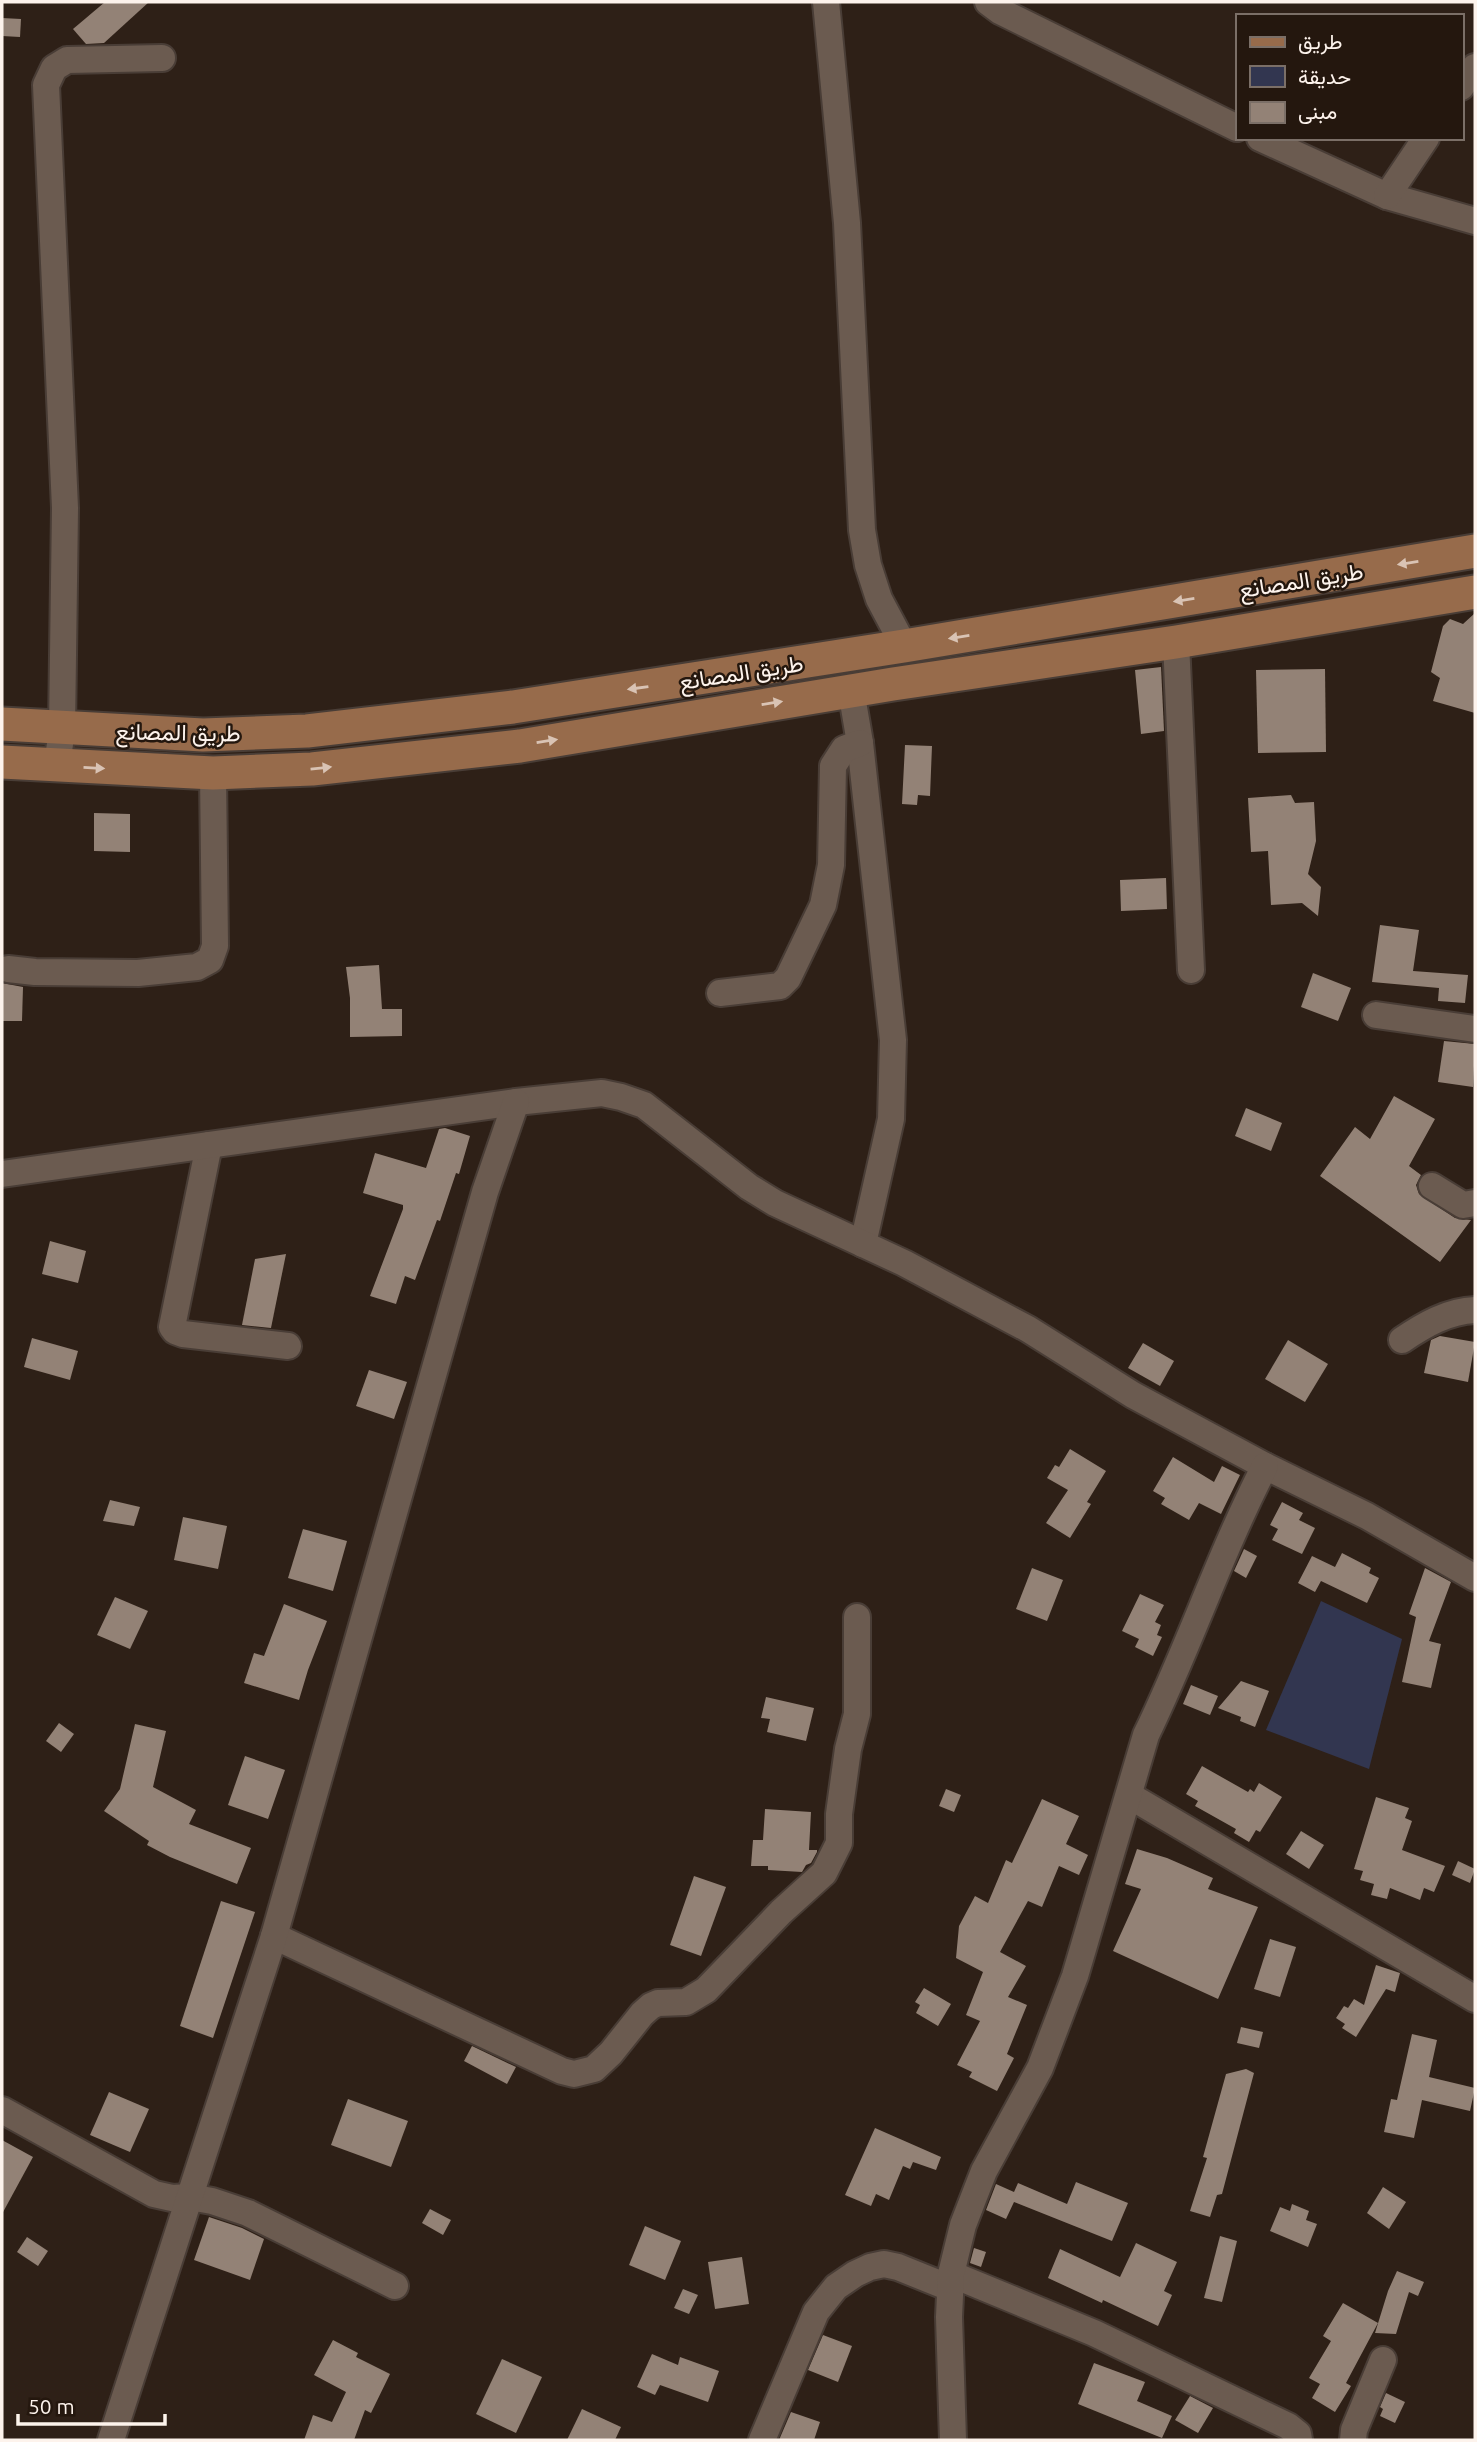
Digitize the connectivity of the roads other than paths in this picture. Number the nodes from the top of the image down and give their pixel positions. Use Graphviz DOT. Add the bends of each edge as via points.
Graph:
graph roads {
  1 [pos="825,2"];
  2 [pos="988,2"];
  3 [pos="162,58"];
  4 [pos="1475,67"];
  5 [pos="1463,84"];
  6 [pos="1236,128"];
  7 [pos="1264,140"];
  8 [pos="1425,140"];
  9 [pos="1387,196"];
  10 [pos="1475,221"];
  11 [pos="1475,551"];
  12 [pos="1475,592"];
  13 [pos="1176,642"];
  14 [pos="904,646"];
  15 [pos="851,690"];
  16 [pos="2,724"];
  17 [pos="62,729"];
  18 [pos="860,743"];
  19 [pos="2,762"];
  20 [pos="57,766"];
  21 [pos="213,773"];
  22 [pos="8,969"];
  23 [pos="1191,970"];
  24 [pos="720,993"];
  25 [pos="1376,1015"];
  26 [pos="1475,1029"];
  27 [pos="516,1102"];
  28 [pos="209,1145"];
  29 [pos="2,1174"];
  30 [pos="1432,1186"];
  31 [pos="1475,1203"];
  32 [pos="863,1244"];
  33 [pos="1475,1310"];
  34 [pos="1402,1340"];
  35 [pos="288,1346"];
  36 [pos="1265,1466"];
  37 [pos="1475,1578"];
  38 [pos="857,1617"];
  39 [pos="1130,1796"];
  40 [pos="274,1936"];
  41 [pos="1475,1999"];
  42 [pos="2,2110"];
  43 [pos="190,2197"];
  44 [pos="951,2281"];
  45 [pos="395,2286"];
  46 [pos="1383,2360"];
  47 [pos="111,2440"];
  48 [pos="762,2440"];
  49 [pos="953,2440"];
  50 [pos="1299,2440"];
  51 [pos="1353,2440"];
  1 -- 14 [label="street" via="846,223 862,530 879,598"];
  2 -- 6 [label="street"];
  3 -- 17 [label="street" via="67,60 54,68 46,85 65,508"];
  4 -- 5 [label="street"];
  7 -- 9 [label="street"];
  8 -- 9 [label="street"];
  9 -- 10 [label="street"];
  11 -- 14 [label="main road, طريق المصانع, one-way"];
  12 -- 13 [label="main road, طريق المصانع"];
  13 -- 15 [label="main road, طريق المصانع"];
  13 -- 23 [label="street"];
  14 -- 17 [label="main road, طريق المصانع, one-way" via="513,707 307,730 203,735"];
  15 -- 18 [label="street"];
  21 -- 15 [label="main road, طريق المصانع, one-way" via="312,769 520,746"];
  16 -- 17 [label="main road, طريق المصانع"];
  17 -- 20 [label="street"];
  18 -- 24 [label="street" via="844,749 834,766 831,865 823,905 788,978 780,986"];
  18 -- 32 [label="street" via="893,1040 891,1119"];
  19 -- 20 [label="main road, طريق المصانع"];
  20 -- 21 [label="main road, طريق المصانع, one-way"];
  21 -- 22 [label="street" via="215,946 210,960 197,967 138,973"];
  25 -- 26 [label="street"];
  27 -- 28 [label="street"];
  27 -- 32 [label="street" via="602,1093 644,1105 749,1187"];
  27 -- 40 [label="street" via="485,1192"];
  28 -- 29 [label="street"];
  28 -- 35 [label="street" via="172,1327 183,1334"];
  30 -- 31 [label="street" via="1463,1205"];
  32 -- 36 [label="street" via="1028,1329 1133,1395"];
  33 -- 34 [label="street" via="1429,1322"];
  36 -- 37 [label="street" via="1367,1516"];
  36 -- 39 [label="street" via="1237,1520 1146,1735"];
  38 -- 40 [label="street" via="857,1714 848,1749 839,1843 824,1873 706,1990 686,2002 651,2006 594,2069 573,2074 562,2071"];
  39 -- 41 [label="street"];
  39 -- 44 [label="street" via="1075,1976 1040,2068 984,2171 963,2225"];
  40 -- 43 [label="street"];
  42 -- 43 [label="street" via="155,2193"];
  43 -- 45 [label="street" via="248,2213"];
  43 -- 47 [label="street"];
  44 -- 48 [label="street" via="884,2264 862,2270 836,2287 816,2312"];
  44 -- 49 [label="street"];
  44 -- 50 [label="street" via="1107,2339 1288,2427"];
  46 -- 51 [label="street"];
}
